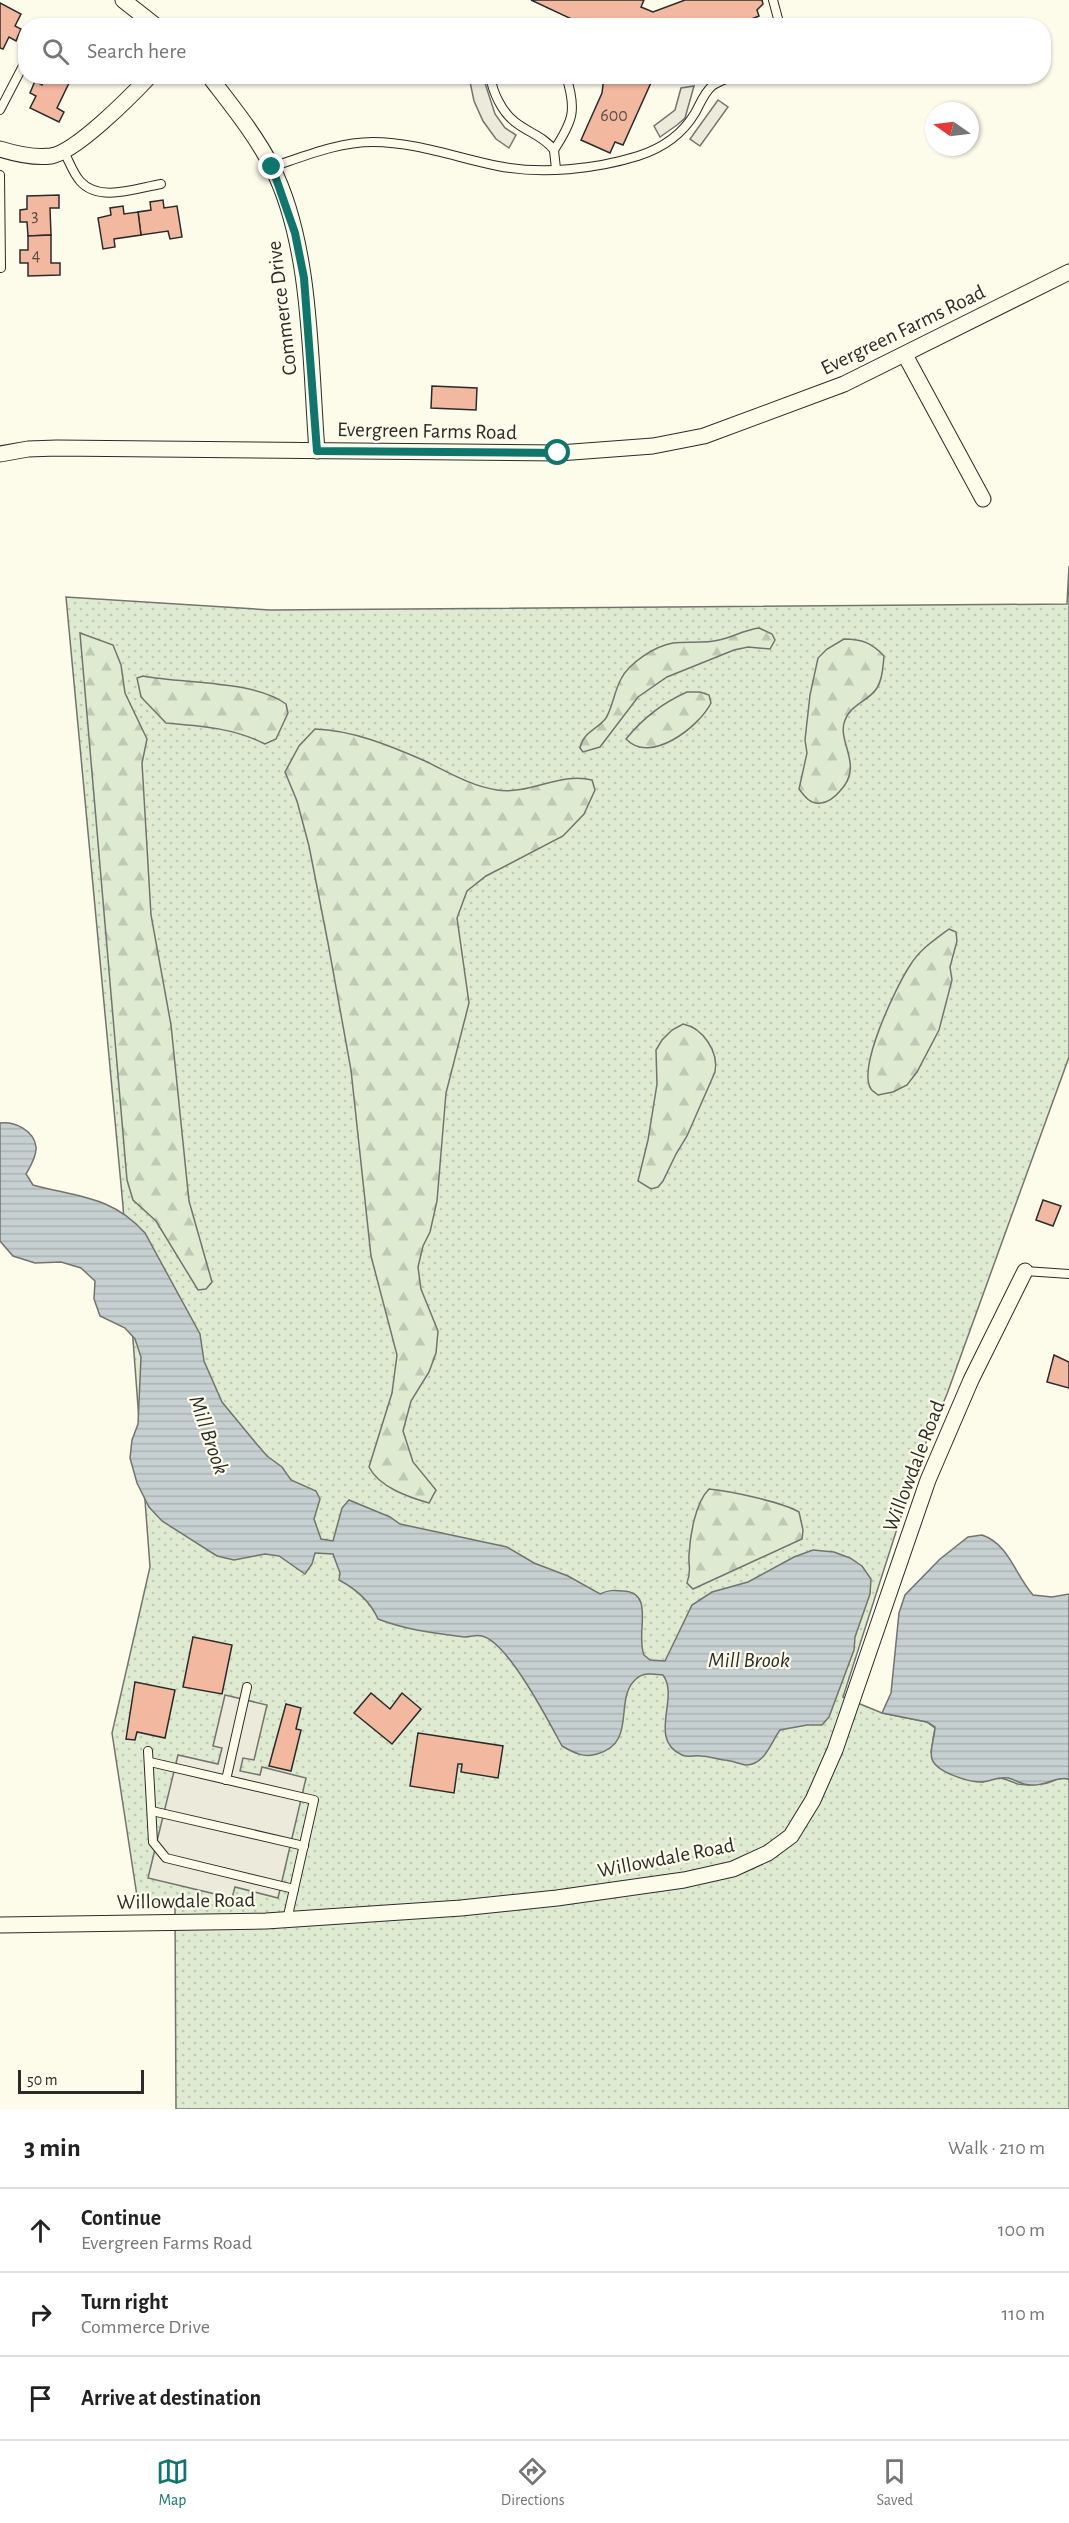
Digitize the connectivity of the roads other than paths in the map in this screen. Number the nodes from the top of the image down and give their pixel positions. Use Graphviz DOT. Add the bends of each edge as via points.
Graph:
graph roads {
  1 [pos="123,0"];
  2 [pos="773,0"];
  3 [pos="146,18"];
  4 [pos="778,18"];
  5 [pos="18,75"];
  6 [pos="141,84"];
  7 [pos="214,84"];
  8 [pos="493,84"];
  9 [pos="568,84"];
  10 [pos="716,84"];
  11 [pos="0,110"];
  12 [pos="0,149"];
  13 [pos="555,150"];
  14 [pos="64,152"];
  15 [pos="272,167"];
  16 [pos="556,170"];
  17 [pos="0,175"];
  18 [pos="161,184"];
  19 [pos="1,268"];
  20 [pos="1069,272"];
  21 [pos="905,355"];
  22 [pos="317,451"];
  23 [pos="0,454"];
  24 [pos="983,499"];
  25 [pos="1025,1271"];
  26 [pos="1069,1274"];
  27 [pos="247,1687"];
  28 [pos="148,1751"];
  29 [pos="150,1762"];
  30 [pos="226,1780"];
  31 [pos="152,1810"];
  32 [pos="304,1846"];
  33 [pos="294,1889"];
  34 [pos="287,1920"];
  35 [pos="0,1925"];
  1 -- 3 [label="street"];
  2 -- 4 [label="lane"];
  5 -- 11 [label="lane"];
  6 -- 14 [label="street"];
  7 -- 15 [label="street, Commerce Drive"];
  8 -- 13 [label="lane" via="509,116"];
  9 -- 13 [label="lane" via="573,117"];
  10 -- 16 [label="lane" via="680,133 651,151"];
  12 -- 14 [label="street" via="32,156"];
  13 -- 16 [label="lane"];
  14 -- 18 [label="lane" via="78,179 95,191 118,192"];
  15 -- 16 [label="lane" via="327,148 372,142 410,146 513,169"];
  15 -- 22 [label="street, Commerce Drive" via="295,233 304,278"];
  17 -- 19 [label="lane"];
  20 -- 21 [label="street, Evergreen Farms Road"];
  21 -- 22 [label="street, Evergreen Farms Road" via="745,423 653,446 558,453"];
  21 -- 24 [label="street"];
  22 -- 23 [label="street, Evergreen Farms Road" via="57,448"];
  25 -- 26 [label="lane"];
  25 -- 34 [label="street, Willowdale Road" via="971,1380 928,1480 835,1750 808,1811 791,1836 748,1863 684,1880 461,1908"];
  27 -- 30 [label="lane"];
  28 -- 29 [label="lane"];
  29 -- 30 [label="lane"];
  29 -- 31 [label="lane"];
  30 -- 32 [label="lane" via="314,1800"];
  31 -- 32 [label="lane"];
  31 -- 33 [label="lane" via="153,1842 166,1858"];
  32 -- 33 [label="lane"];
  33 -- 34 [label="lane"];
  34 -- 35 [label="street, Willowdale Road"];
}
